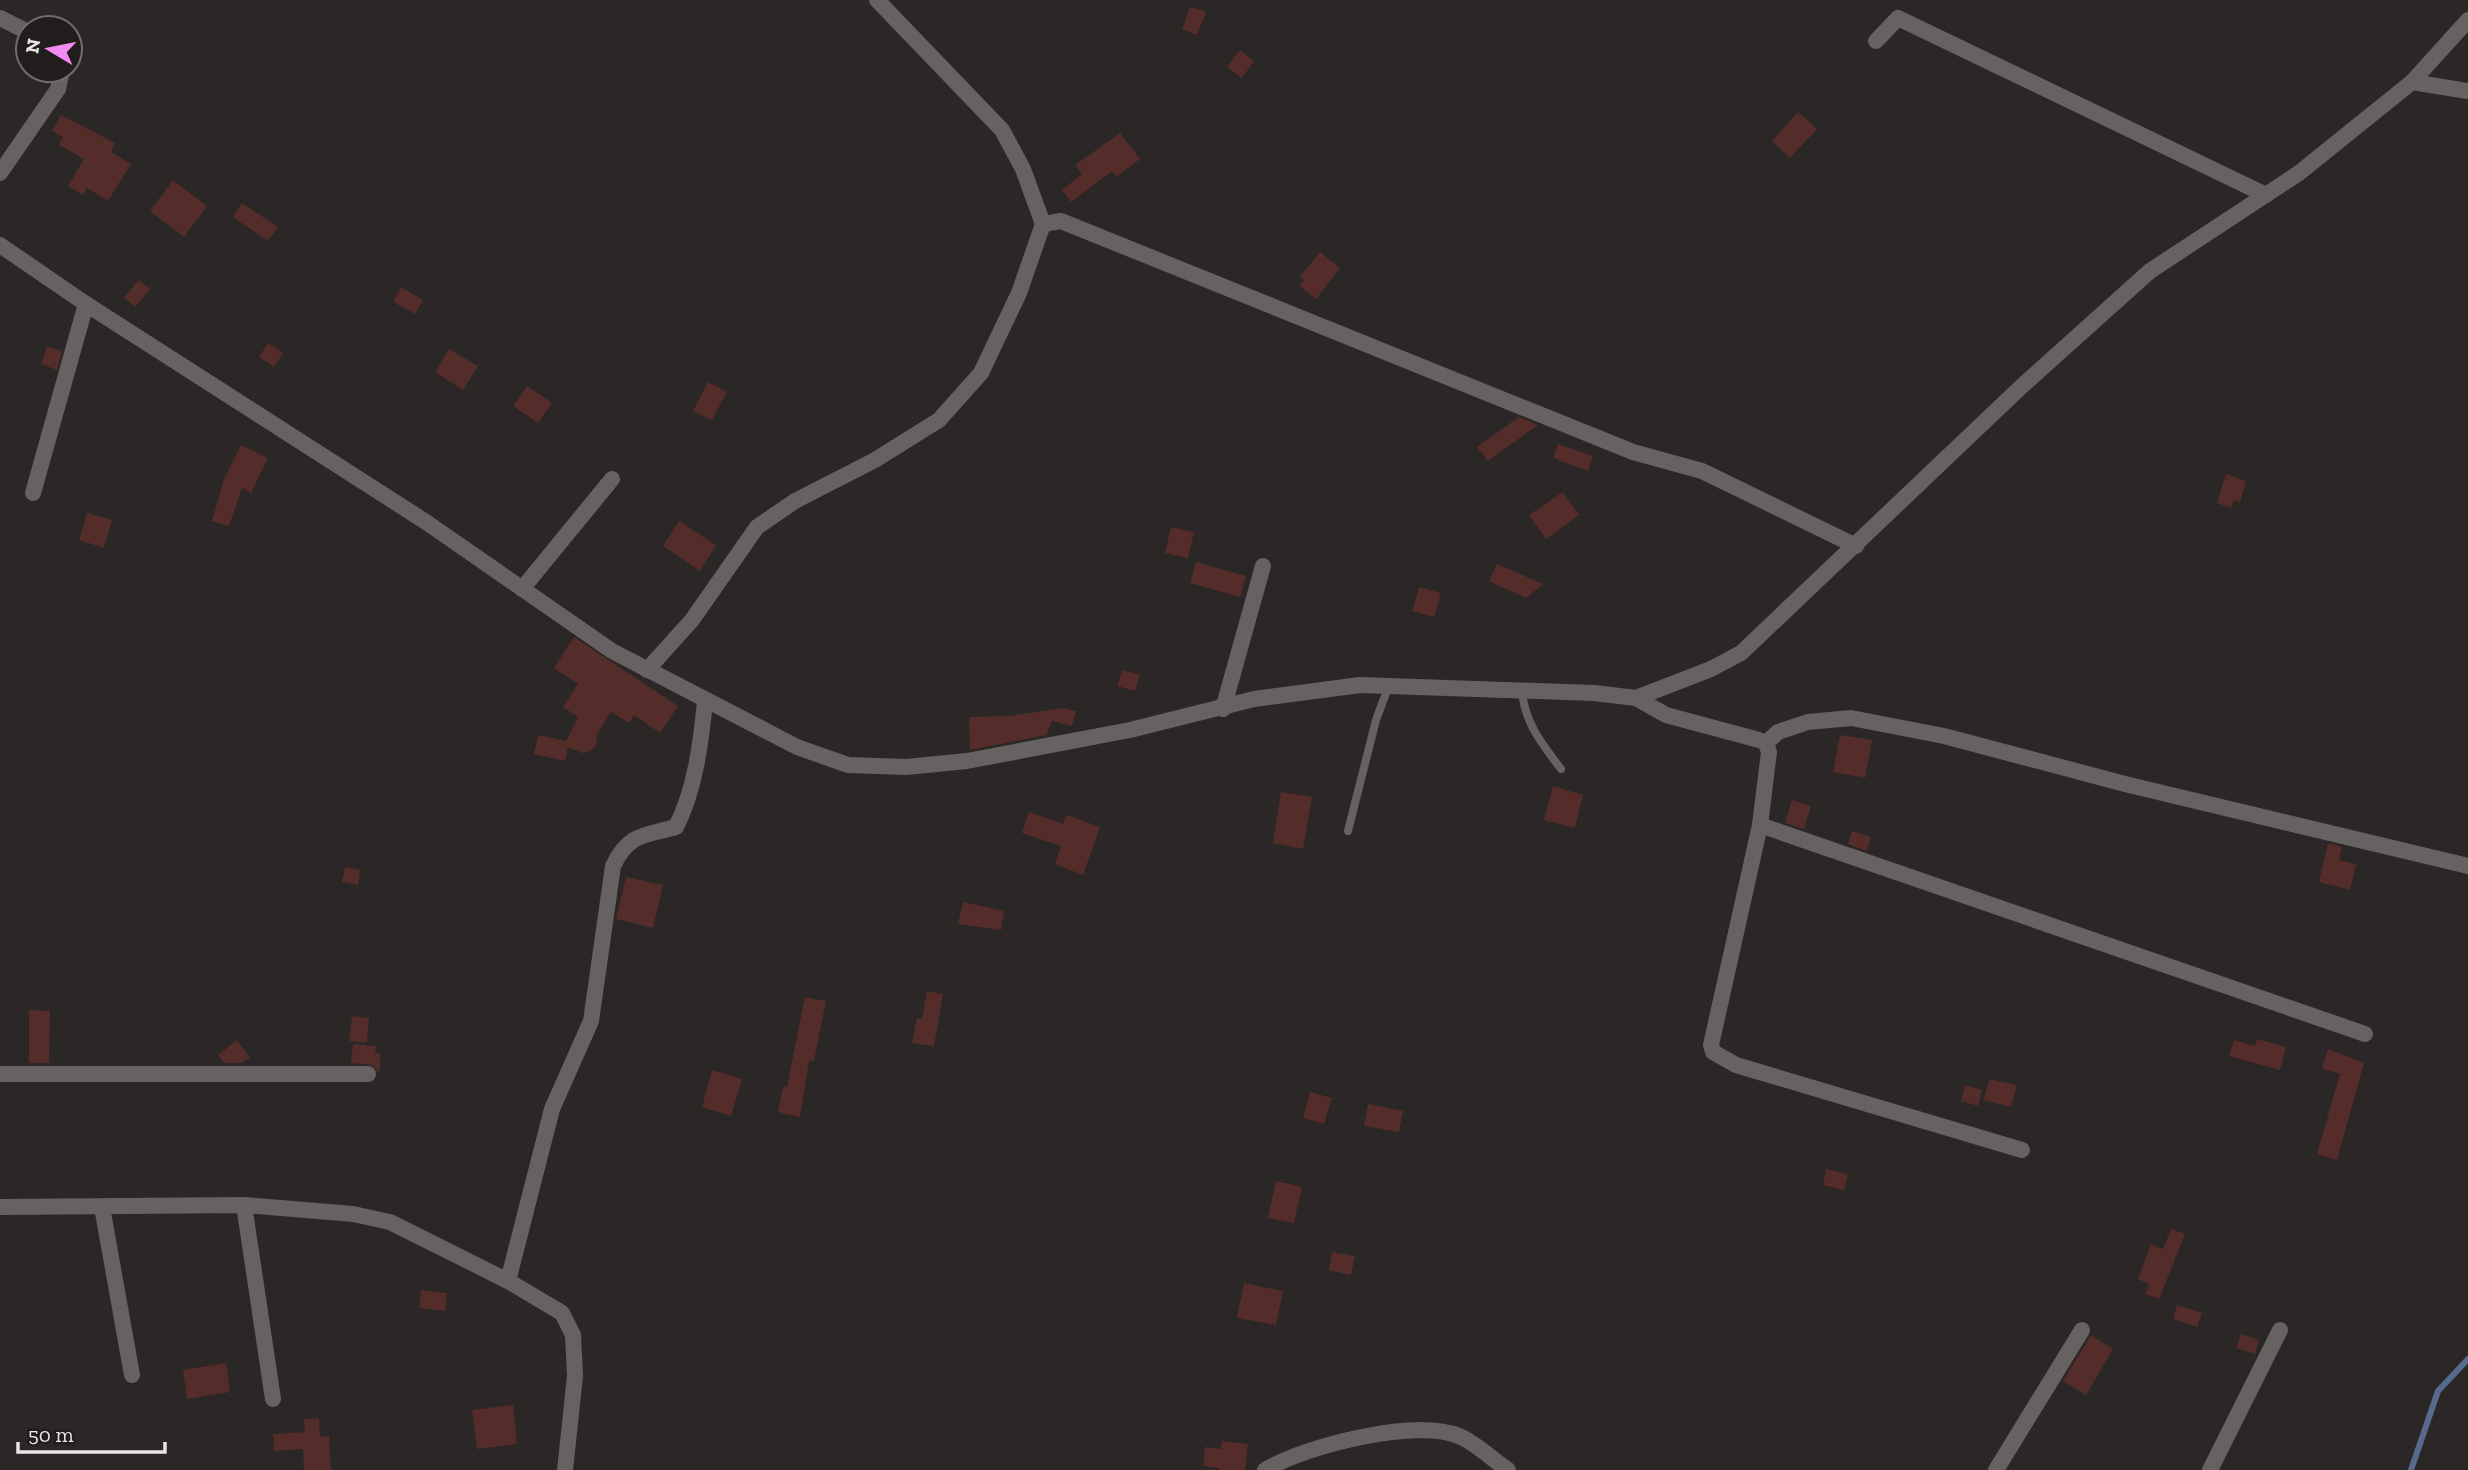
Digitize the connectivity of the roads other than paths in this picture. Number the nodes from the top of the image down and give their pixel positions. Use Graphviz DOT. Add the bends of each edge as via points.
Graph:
graph roads {
  1 [pos="877,0"];
  2 [pos="2468,20"];
  3 [pos="1876,41"];
  4 [pos="2412,82"];
  5 [pos="59,84"];
  6 [pos="2468,91"];
  7 [pos="0,173"];
  8 [pos="2266,195"];
  9 [pos="1043,224"];
  10 [pos="0,245"];
  11 [pos="86,304"];
  12 [pos="612,479"];
  13 [pos="33,493"];
  14 [pos="1856,546"];
  15 [pos="1263,566"];
  16 [pos="522,589"];
  17 [pos="647,670"];
  18 [pos="1389,685"];
  19 [pos="1522,690"];
  20 [pos="1636,698"];
  21 [pos="705,701"];
  22 [pos="1223,709"];
  23 [pos="1766,743"];
  24 [pos="1561,769"];
  25 [pos="1760,825"];
  26 [pos="1348,831"];
  27 [pos="2468,866"];
  28 [pos="2365,1034"];
  29 [pos="0,1074"];
  30 [pos="368,1074"];
  31 [pos="2022,1150"];
  32 [pos="244,1205"];
  33 [pos="0,1207"];
  34 [pos="102,1208"];
  35 [pos="508,1280"];
  36 [pos="2082,1329"];
  37 [pos="2280,1330"];
  38 [pos="132,1375"];
  39 [pos="273,1399"];
  40 [pos="565,1470"];
  41 [pos="1265,1470"];
  42 [pos="1508,1470"];
  43 [pos="1996,1470"];
  44 [pos="2210,1470"];
  1 -- 9 [label="street" via="1002,130 1023,169"];
  2 -- 4 [label="street"];
  3 -- 8 [label="street" via="1898,18"];
  4 -- 6 [label="street"];
  4 -- 8 [label="street"];
  5 -- 7 [label="street"];
  8 -- 14 [label="street" via="2150,271"];
  9 -- 14 [label="street" via="1061,220 1633,452 1702,471"];
  9 -- 17 [label="street" via="981,373 939,420 757,527 692,620"];
  10 -- 11 [label="street"];
  11 -- 13 [label="street"];
  11 -- 16 [label="street" via="426,522"];
  12 -- 16 [label="street"];
  14 -- 20 [label="street" via="1741,653"];
  15 -- 22 [label="street"];
  16 -- 17 [label="street"];
  17 -- 21 [label="street"];
  18 -- 19 [label="street"];
  18 -- 22 [label="street" via="1318,688"];
  18 -- 26 [label="lane"];
  19 -- 20 [label="street"];
  19 -- 24 [label="lane" via="1528,724"];
  20 -- 23 [label="street" via="1666,715"];
  21 -- 22 [label="street" via="797,747 848,765 906,767 967,761"];
  21 -- 35 [label="street" via="695,762 676,827 632,839 613,866 591,1021 552,1109"];
  23 -- 25 [label="street" via="1769,765"];
  23 -- 27 [label="street" via="1778,732 1808,722 1851,718 1944,736"];
  25 -- 28 [label="street"];
  25 -- 31 [label="street" via="1713,1052 1736,1065"];
  29 -- 30 [label="street"];
  32 -- 34 [label="street"];
  32 -- 35 [label="street" via="353,1214 390,1222"];
  32 -- 39 [label="street"];
  33 -- 34 [label="street"];
  34 -- 38 [label="street"];
  35 -- 40 [label="street" via="562,1313 573,1335 575,1376"];
  36 -- 43 [label="street"];
  37 -- 44 [label="street"];
  41 -- 42 [label="street" via="1348,1441 1414,1429 1459,1436"];
}
